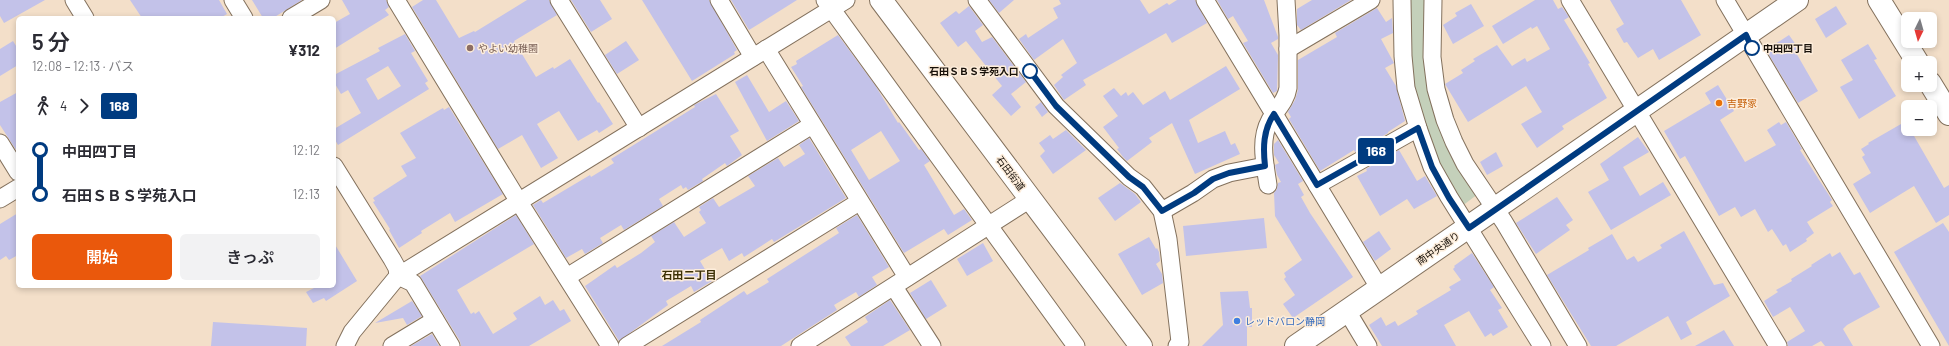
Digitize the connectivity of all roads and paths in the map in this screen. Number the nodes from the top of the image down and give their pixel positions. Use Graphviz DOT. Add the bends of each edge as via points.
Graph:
graph roads {
  1 [pos="74,0"];
  2 [pos="233,0"];
  3 [pos="321,0"];
  4 [pos="396,0"];
  5 [pos="559,0"];
  6 [pos="719,0"];
  7 [pos="881,0"];
  8 [pos="977,0"];
  9 [pos="1205,0"];
  10 [pos="1286,0"];
  11 [pos="1371,0"];
  12 [pos="1402,0"];
  13 [pos="1433,0"];
  14 [pos="1570,0"];
  15 [pos="1725,0"];
  16 [pos="1797,0"];
  17 [pos="1879,0"];
  18 [pos="834,3"];
  19 [pos="84,16"];
  20 [pos="243,16"];
  21 [pos="294,16"];
  22 [pos="1746,35"];
  23 [pos="1288,49"];
  24 [pos="760,53"];
  25 [pos="1914,56"];
  26 [pos="1936,92"];
  27 [pos="1637,110"];
  28 [pos="1274,114"];
  29 [pos="1949,114"];
  30 [pos="812,125"];
  31 [pos="639,128"];
  32 [pos="1418,128"];
  33 [pos="0,143"];
  34 [pos="1265,166"];
  35 [pos="16,169"];
  36 [pos="336,169"];
  37 [pos="1268,185"];
  38 [pos="1317,185"];
  39 [pos="16,189"];
  40 [pos="0,199"];
  41 [pos="1030,199"];
  42 [pos="519,202"];
  43 [pos="859,202"];
  44 [pos="1494,209"];
  45 [pos="1162,211"];
  46 [pos="989,224"];
  47 [pos="1469,228"];
  48 [pos="398,276"];
  49 [pos="567,277"];
  50 [pos="901,282"];
  51 [pos="1380,289"];
  52 [pos="1347,312"];
  53 [pos="435,320"];
  54 [pos="345,346"];
  55 [pos="392,346"];
  56 [pos="451,346"];
  57 [pos="610,346"];
  58 [pos="627,346"];
  59 [pos="800,346"];
  60 [pos="932,346"];
  61 [pos="1076,346"];
  62 [pos="1141,346"];
  63 [pos="1178,346"];
  64 [pos="1296,346"];
  65 [pos="1368,346"];
  66 [pos="1542,346"];
  67 [pos="1578,346"];
  68 [pos="1778,346"];
  69 [pos="1931,346"];
  1 -- 19 [label="street"];
  2 -- 20 [label="street"];
  3 -- 21 [label="street"];
  4 -- 42 [label="street"];
  5 -- 31 [label="street"];
  6 -- 24 [label="street"];
  7 -- 41 [label="street, 石田街道"];
  8 -- 45 [label="street" via="1056,106 1129,177 1143,187"];
  9 -- 28 [label="street"];
  10 -- 23 [label="street"];
  11 -- 23 [label="street"];
  12 -- 32 [label="street" via="1406,88"];
  13 -- 44 [label="street" via="1432,56 1436,90 1445,120 1465,164"];
  14 -- 27 [label="street"];
  15 -- 22 [label="street"];
  16 -- 22 [label="street, 南中央通り"];
  17 -- 25 [label="street"];
  18 -- 24 [label="street"];
  18 -- 46 [label="street"];
  22 -- 27 [label="street, 南中央通り"];
  22 -- 69 [label="street"];
  23 -- 28 [label="street" via="1287,96"];
  24 -- 30 [label="street"];
  24 -- 31 [label="street"];
  26 -- 29 [label="street"];
  27 -- 44 [label="street, 南中央通り"];
  27 -- 68 [label="street"];
  28 -- 34 [label="street" via="1265,136"];
  28 -- 38 [label="street"];
  30 -- 43 [label="street"];
  30 -- 49 [label="street"];
  31 -- 42 [label="street"];
  32 -- 38 [label="street"];
  32 -- 47 [label="street" via="1432,167"];
  33 -- 35 [label="street"];
  34 -- 37 [label="street"];
  34 -- 45 [label="street" via="1213,179"];
  36 -- 48 [label="street" via="392,259"];
  38 -- 51 [label="street"];
  39 -- 40 [label="street"];
  41 -- 46 [label="street"];
  41 -- 62 [label="street, 石田街道"];
  42 -- 48 [label="street"];
  42 -- 49 [label="street"];
  43 -- 50 [label="street"];
  43 -- 58 [label="street"];
  44 -- 47 [label="street, 南中央通り"];
  44 -- 67 [label="street"];
  45 -- 63 [label="street" via="1168,239 1180,342"];
  46 -- 50 [label="street"];
  46 -- 61 [label="street"];
  47 -- 51 [label="street, 南中央通り"];
  47 -- 66 [label="street"];
  48 -- 53 [label="street" via="413,283"];
  48 -- 54 [label="street" via="352,332"];
  49 -- 57 [label="street"];
  50 -- 59 [label="street"];
  50 -- 60 [label="street"];
  51 -- 52 [label="street, 南中央通り"];
  52 -- 64 [label="street, 南中央通り"];
  52 -- 65 [label="street"];
  53 -- 55 [label="street"];
  53 -- 56 [label="street"];
}
